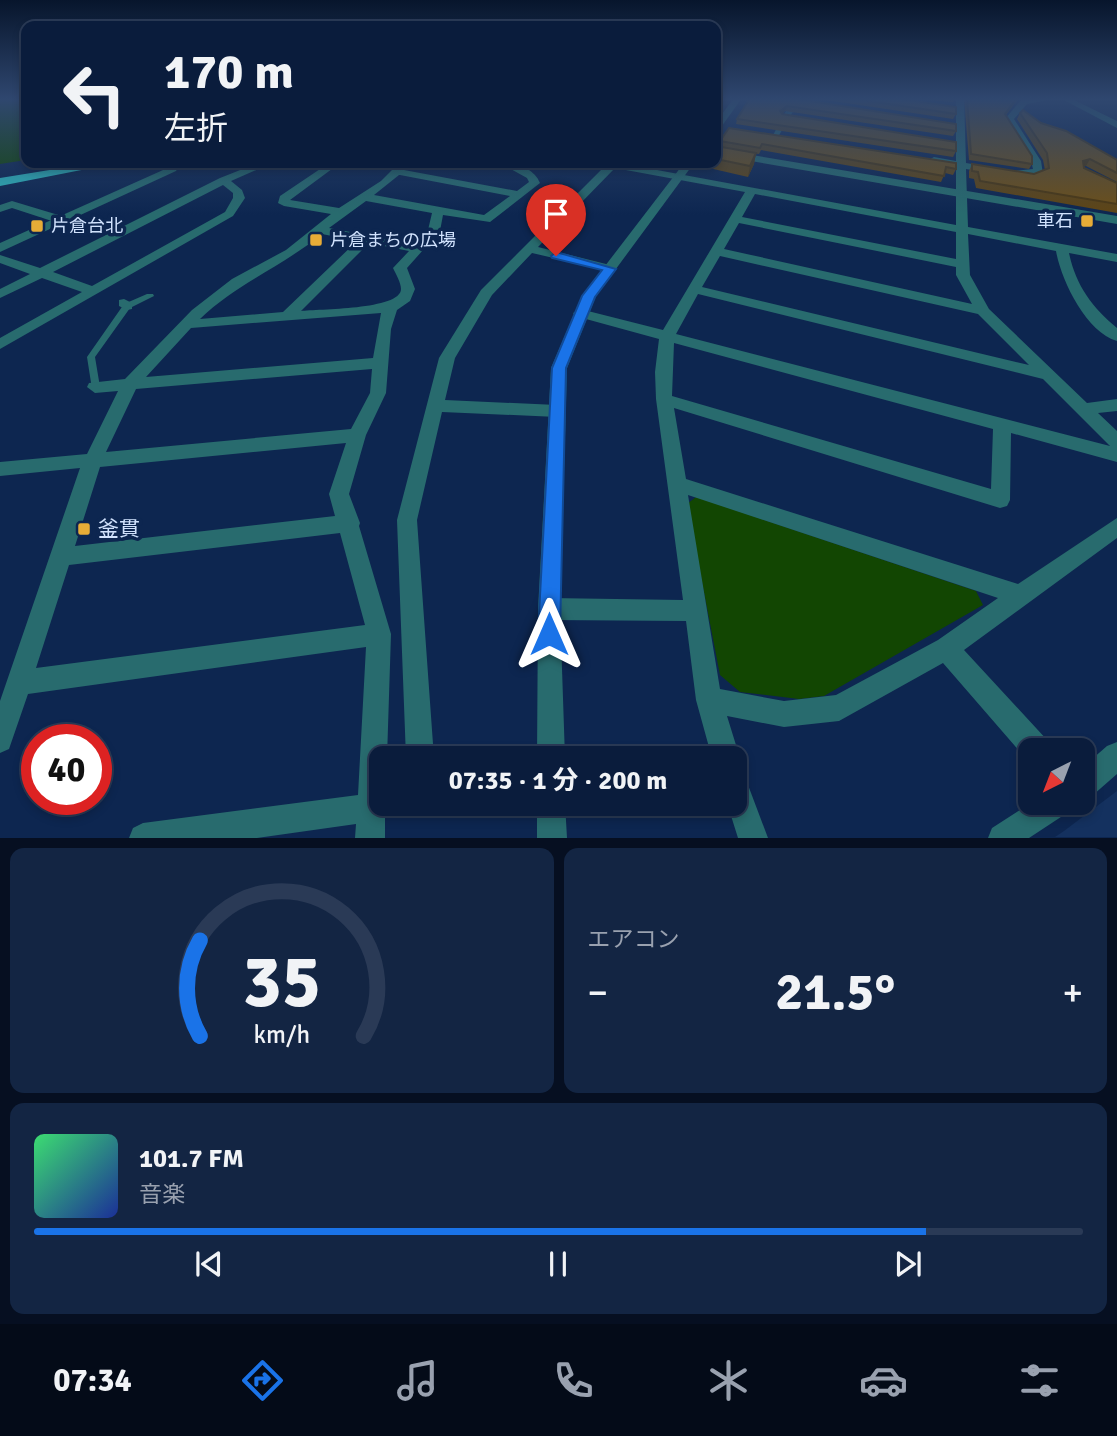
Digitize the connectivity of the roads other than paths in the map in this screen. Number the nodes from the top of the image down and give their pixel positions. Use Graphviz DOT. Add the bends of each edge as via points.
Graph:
graph roads {
  1 [pos="960,137"];
  2 [pos="1019,137"];
  3 [pos="947,141"];
  4 [pos="960,143"];
  5 [pos="721,153"];
  6 [pos="920,158"];
  7 [pos="960,164"];
  8 [pos="49,168"];
  9 [pos="82,168"];
  10 [pos="173,168"];
  11 [pos="254,168"];
  12 [pos="328,168"];
  13 [pos="401,168"];
  14 [pos="406,168"];
  15 [pos="515,168"];
  16 [pos="604,168"];
  17 [pos="659,168"];
  18 [pos="684,170"];
  19 [pos="0,176"];
  20 [pos="224,180"];
  21 [pos="0,182"];
  22 [pos="751,190"];
  23 [pos="960,193"];
  24 [pos="520,195"];
  25 [pos="364,197"];
  26 [pos="0,209"];
  27 [pos="438,211"];
  28 [pos="341,212"];
  29 [pos="735,219"];
  30 [pos="61,220"];
  31 [pos="1117,220"];
  32 [pos="320,230"];
  33 [pos="961,230"];
  34 [pos="366,239"];
  35 [pos="0,248"];
  36 [pos="1062,248"];
  37 [pos="420,249"];
  38 [pos="530,249"];
  39 [pos="717,251"];
  40 [pos="1117,258"];
  41 [pos="0,259"];
  42 [pos="961,264"];
  43 [pos="610,269"];
  44 [pos="41,273"];
  45 [pos="693,289"];
  46 [pos="94,291"];
  47 [pos="0,294"];
  48 [pos="150,296"];
  49 [pos="390,308"];
  50 [pos="983,310"];
  51 [pos="580,313"];
  52 [pos="287,316"];
  53 [pos="187,324"];
  54 [pos="1117,336"];
  55 [pos="667,337"];
  56 [pos="0,344"];
  57 [pos="380,363"];
  58 [pos="1047,375"];
  59 [pos="130,384"];
  60 [pos="95,387"];
  61 [pos="664,399"];
  62 [pos="1117,405"];
  63 [pos="435,407"];
  64 [pos="1085,409"];
  65 [pos="557,411"];
  66 [pos="1002,425"];
  67 [pos="357,435"];
  68 [pos="1117,442"];
  69 [pos="1117,455"];
  70 [pos="92,462"];
  71 [pos="0,470"];
  72 [pos="677,484"];
  73 [pos="350,523"];
  74 [pos="1117,527"];
  75 [pos="61,557"];
  76 [pos="1019,595"];
  77 [pos="549,609"];
  78 [pos="697,611"];
  79 [pos="379,634"];
  80 [pos="946,648"];
  81 [pos="20,682"];
  82 [pos="709,700"];
  83 [pos="1026,738"];
  84 [pos="0,740"];
  85 [pos="377,746"];
  86 [pos="419,746"];
  87 [pos="551,746"];
  88 [pos="722,746"];
  89 [pos="1117,756"];
  90 [pos="1096,774"];
  91 [pos="369,804"];
  92 [pos="373,816"];
  93 [pos="551,816"];
  94 [pos="745,816"];
  95 [pos="1037,816"];
  96 [pos="143,838"];
  97 [pos="369,838"];
  98 [pos="552,838"];
  99 [pos="753,838"];
  100 [pos="1002,838"];
  1 -- 4 [label="street"];
  2 -- 7 [label="street" via="1039,172 1014,174"];
  3 -- 4 [label="street"];
  4 -- 7 [label="street"];
  5 -- 23 [label="street"];
  6 -- 7 [label="street"];
  7 -- 23 [label="street"];
  8 -- 19 [label="highway"];
  9 -- 21 [label="highway"];
  10 -- 30 [label="street"];
  11 -- 20 [label="street"];
  12 -- 28 [label="street" via="284,198 284,203"];
  13 -- 25 [label="street"];
  14 -- 24 [label="street"];
  15 -- 24 [label="street" via="532,176 535,183"];
  16 -- 38 [label="street"];
  17 -- 18 [label="street"];
  18 -- 22 [label="street"];
  18 -- 43 [label="street"];
  20 -- 44 [label="street"];
  20 -- 46 [label="street" via="239,198 229,214"];
  22 -- 29 [label="street"];
  22 -- 33 [label="street"];
  23 -- 31 [label="street"];
  23 -- 33 [label="street"];
  24 -- 27 [label="street" via="486,219"];
  25 -- 27 [label="street"];
  25 -- 28 [label="street"];
  26 -- 30 [label="street" via="12,204"];
  27 -- 37 [label="street" via="434,231"];
  28 -- 32 [label="street"];
  29 -- 39 [label="street"];
  29 -- 42 [label="street"];
  30 -- 35 [label="street"];
  32 -- 34 [label="street"];
  32 -- 53 [label="street" via="290,253 237,282"];
  33 -- 36 [label="street"];
  33 -- 42 [label="street"];
  34 -- 37 [label="street"];
  34 -- 52 [label="street"];
  36 -- 40 [label="street"];
  36 -- 54 [label="street" via="1069,284 1086,310"];
  37 -- 49 [label="street" via="400,268 408,289 405,298"];
  38 -- 43 [label="street"];
  38 -- 63 [label="street" via="486,293 465,324 447,358"];
  39 -- 45 [label="street"];
  39 -- 50 [label="street"];
  41 -- 44 [label="street"];
  42 -- 50 [label="street"];
  43 -- 51 [label="street"];
  44 -- 46 [label="street"];
  44 -- 47 [label="street"];
  45 -- 55 [label="street"];
  45 -- 58 [label="street"];
  46 -- 56 [label="street"];
  48 -- 60 [label="lane" via="125,304 91,357"];
  49 -- 52 [label="street"];
  49 -- 57 [label="street"];
  50 -- 58 [label="street"];
  51 -- 55 [label="street"];
  51 -- 65 [label="street" via="559,368"];
  52 -- 53 [label="street"];
  53 -- 59 [label="street"];
  55 -- 61 [label="street"];
  55 -- 66 [label="street"];
  57 -- 59 [label="street"];
  57 -- 67 [label="street" via="378,393"];
  58 -- 64 [label="street"];
  59 -- 60 [label="street"];
  59 -- 70 [label="street"];
  61 -- 66 [label="street" via="1000,500"];
  61 -- 72 [label="street"];
  62 -- 64 [label="street"];
  63 -- 65 [label="street"];
  63 -- 86 [label="street" via="407,520"];
  64 -- 68 [label="street"];
  65 -- 77 [label="street"];
  66 -- 69 [label="street"];
  67 -- 70 [label="street"];
  67 -- 73 [label="street" via="339,494"];
  70 -- 71 [label="street"];
  70 -- 75 [label="street"];
  72 -- 76 [label="street"];
  72 -- 78 [label="street"];
  73 -- 75 [label="street"];
  73 -- 79 [label="street"];
  74 -- 76 [label="street"];
  75 -- 81 [label="street"];
  76 -- 80 [label="street"];
  77 -- 78 [label="street"];
  77 -- 87 [label="street"];
  78 -- 82 [label="street"];
  79 -- 81 [label="street"];
  79 -- 85 [label="street"];
  80 -- 82 [label="street" via="839,708 784,714"];
  80 -- 83 [label="street"];
  81 -- 84 [label="street"];
  82 -- 88 [label="street"];
  89 -- 90 [label="street"];
  91 -- 96 [label="street"];
  92 -- 97 [label="street"];
  93 -- 98 [label="street"];
  94 -- 99 [label="street"];
  95 -- 100 [label="street"];
}
